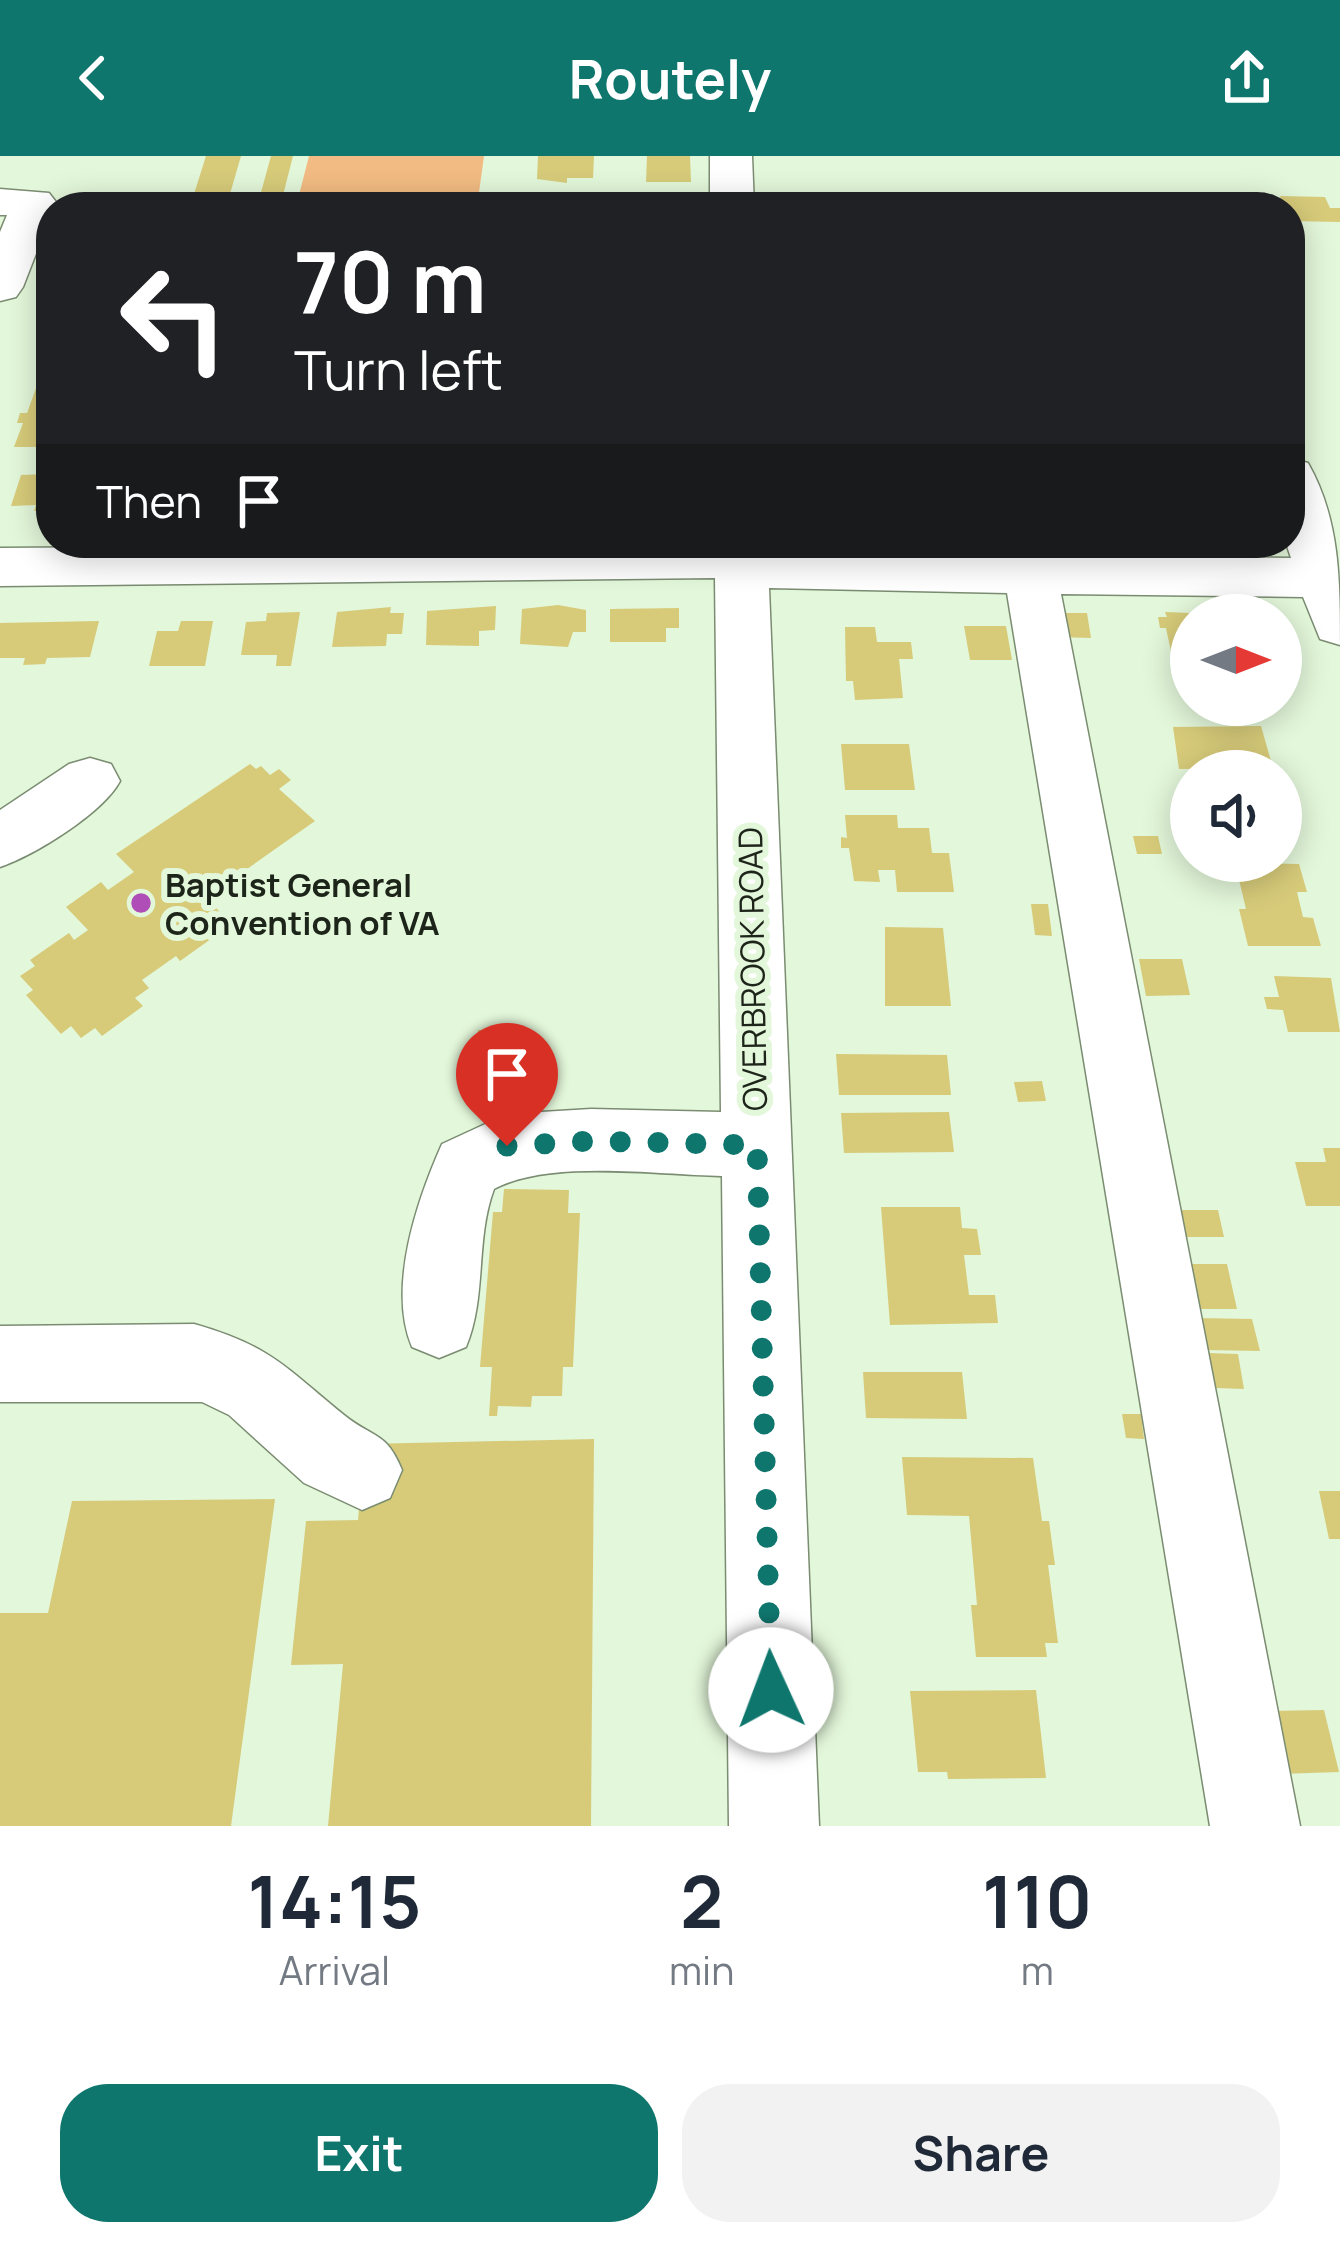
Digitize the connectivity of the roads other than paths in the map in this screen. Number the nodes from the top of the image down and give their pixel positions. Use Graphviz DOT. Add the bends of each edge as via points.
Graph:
graph roads {
  1 [pos="731,156"];
  2 [pos="732,192"];
  3 [pos="17,202"];
  4 [pos="0,287"];
  5 [pos="1305,515"];
  6 [pos="573,558"];
  7 [pos="741,558"];
  8 [pos="750,558"];
  9 [pos="1029,559"];
  10 [pos="0,567"];
  11 [pos="1335,594"];
  12 [pos="90,781"];
  13 [pos="0,842"];
  14 [pos="757,1145"];
  15 [pos="440,1321"];
  16 [pos="0,1364"];
  17 [pos="362,1470"];
  18 [pos="774,1826"];
  19 [pos="1255,1826"];
  1 -- 2 [label="street"];
  3 -- 4 [label="street"];
  5 -- 11 [label="street"];
  6 -- 10 [label="street"];
  7 -- 14 [label="street, OVERBROOK ROAD"];
  8 -- 9 [label="street" via="782,572"];
  9 -- 11 [label="street"];
  9 -- 19 [label="street"];
  12 -- 13 [label="street"];
  14 -- 15 [label="street" via="507,1146 467,1167 450,1211"];
  14 -- 18 [label="street, OVERBROOK ROAD"];
  16 -- 17 [label="street" via="207,1366 254,1386 336,1462"];
}
